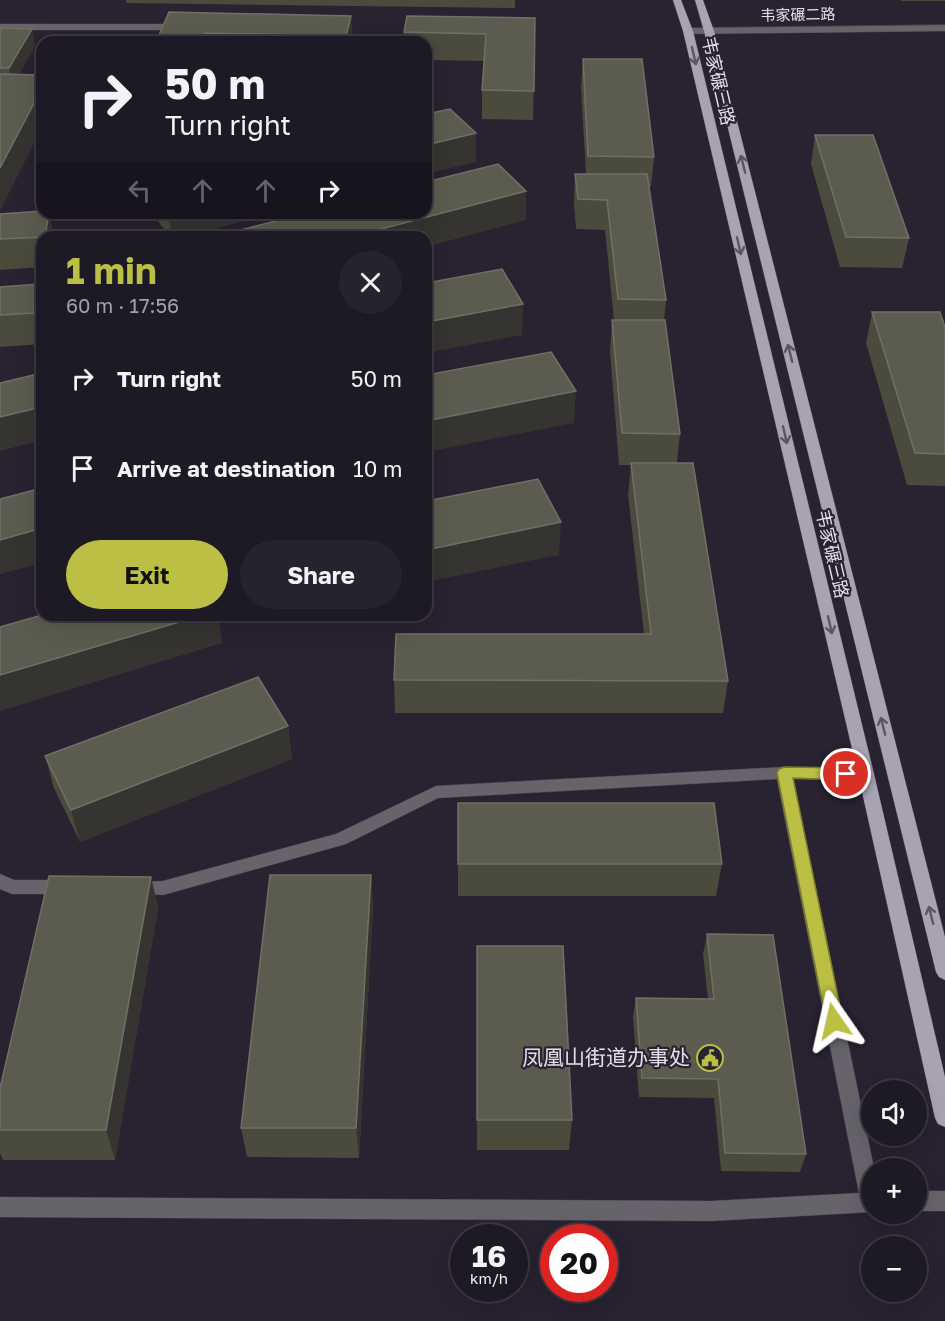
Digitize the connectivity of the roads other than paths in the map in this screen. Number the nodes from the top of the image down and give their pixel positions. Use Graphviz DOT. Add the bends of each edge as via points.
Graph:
graph roads {
  1 [pos="677,0"];
  2 [pos="699,0"];
  3 [pos="0,27"];
  4 [pos="192,27"];
  5 [pos="945,28"];
  6 [pos="688,31"];
  7 [pos="710,31"];
  8 [pos="784,773"];
  9 [pos="866,774"];
  10 [pos="0,881"];
  11 [pos="82,887"];
  12 [pos="116,888"];
  13 [pos="945,972"];
  14 [pos="945,1118"];
  15 [pos="862,1158"];
  16 [pos="927,1201"];
  17 [pos="945,1201"];
  18 [pos="861,1203"];
  19 [pos="0,1206"];
  1 -- 6 [label="main road, 韦家碾三路"];
  2 -- 7 [label="main road, 韦家碾三路"];
  3 -- 4 [label="street"];
  5 -- 7 [label="street, 韦家碾二路"];
  6 -- 7 [label="street, 韦家碾二路"];
  6 -- 9 [label="main road, 韦家碾三路, one-way"];
  13 -- 7 [label="main road, 韦家碾三路, one-way"];
  8 -- 9 [label="street"];
  8 -- 12 [label="street" via="436,792 340,839 163,888"];
  8 -- 15 [label="street"];
  9 -- 14 [label="main road, 韦家碾三路"];
  10 -- 11 [label="street" via="12,887"];
  16 -- 17 [label="street"];
  18 -- 19 [label="street" via="711,1211"];
}
